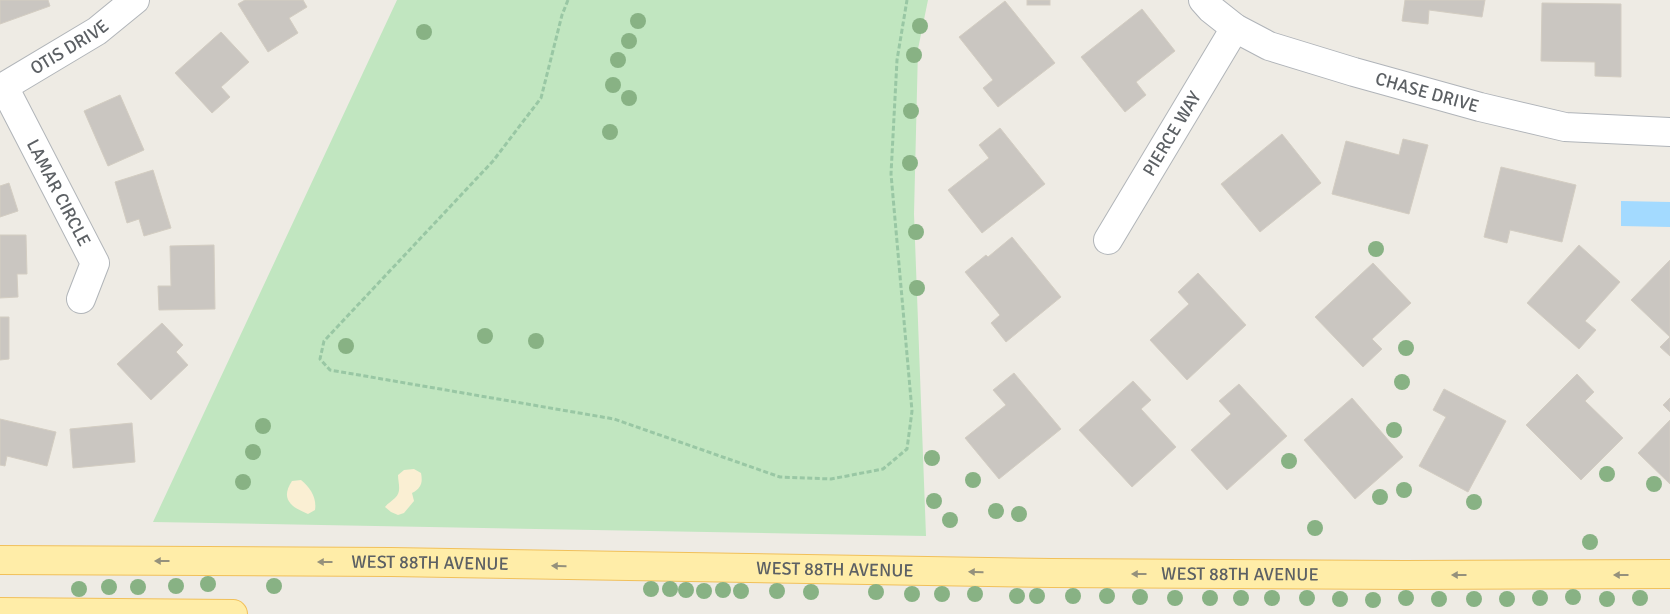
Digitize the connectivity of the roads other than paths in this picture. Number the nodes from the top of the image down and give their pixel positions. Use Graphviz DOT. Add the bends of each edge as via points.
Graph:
graph roads {
  1 [pos="135,0"];
  2 [pos="1203,0"];
  3 [pos="1235,28"];
  4 [pos="2,88"];
  5 [pos="1670,132"];
  6 [pos="1108,240"];
  7 [pos="80,298"];
  8 [pos="0,560"];
  9 [pos="1670,574"];
  10 [pos="0,612"];
  11 [pos="233,614"];
  1 -- 4 [label="street, OTIS DRIVE" via="97,31"];
  2 -- 3 [label="street, CHASE DRIVE"];
  3 -- 5 [label="street, CHASE DRIVE" via="1269,46 1524,118 1565,127"];
  3 -- 6 [label="street, PIERCE WAY"];
  4 -- 7 [label="street, LAMAR CIRCLE" via="96,263"];
  9 -- 8 [label="main road, WEST 88TH AVENUE, one-way" via="1052,574 401,562"];
  10 -- 11 [label="main road"];
}
